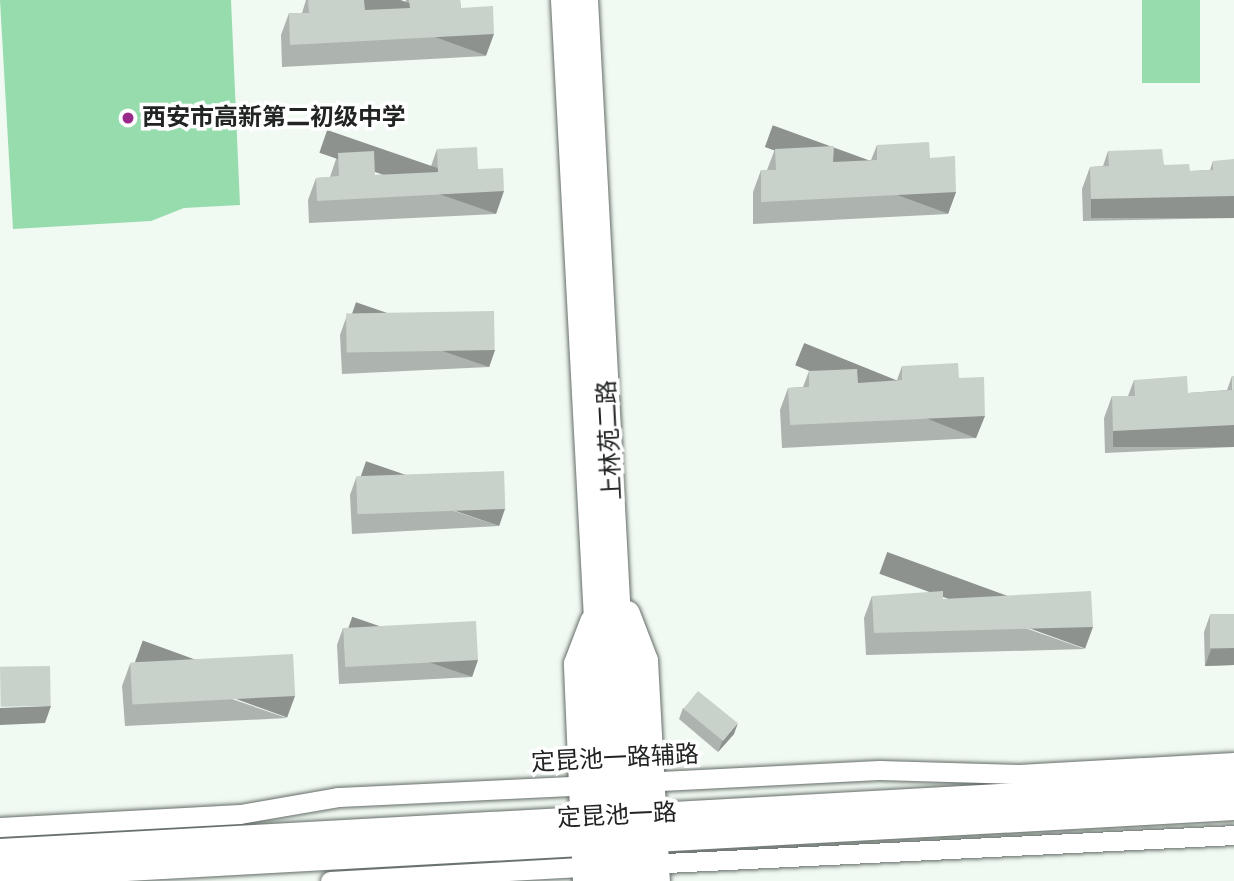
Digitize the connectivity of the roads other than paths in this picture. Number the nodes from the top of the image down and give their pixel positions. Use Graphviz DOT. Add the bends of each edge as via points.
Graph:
graph roads {
  1 [pos="564,0"];
  2 [pos="585,0"];
  3 [pos="1234,762"];
  4 [pos="1234,783"];
  5 [pos="617,784"];
  6 [pos="1234,807"];
  7 [pos="0,827"];
  8 [pos="1234,835"];
  9 [pos="620,851"];
  10 [pos="0,852"];
  11 [pos="0,875"];
  12 [pos="330,881"];
  1 -- 5 [label="main road, 上林苑二路" via="597,614"];
  2 -- 5 [label="main road, 上林苑二路" via="618,591"];
  3 -- 5 [label="street, 定昆池一路辅路" via="1019,774 879,770"];
  4 -- 9 [label="main road, 定昆池一路"];
  5 -- 7 [label="street, 定昆池一路辅路" via="338,797 240,814"];
  5 -- 9 [label="main road, 上林苑二路"];
  5 -- 9 [label="main road"];
  6 -- 9 [label="main road, 定昆池一路"];
  8 -- 9 [label="street"];
  9 -- 10 [label="main road, 定昆池一路"];
  9 -- 11 [label="main road, 定昆池一路"];
  9 -- 12 [label="street"];
}
